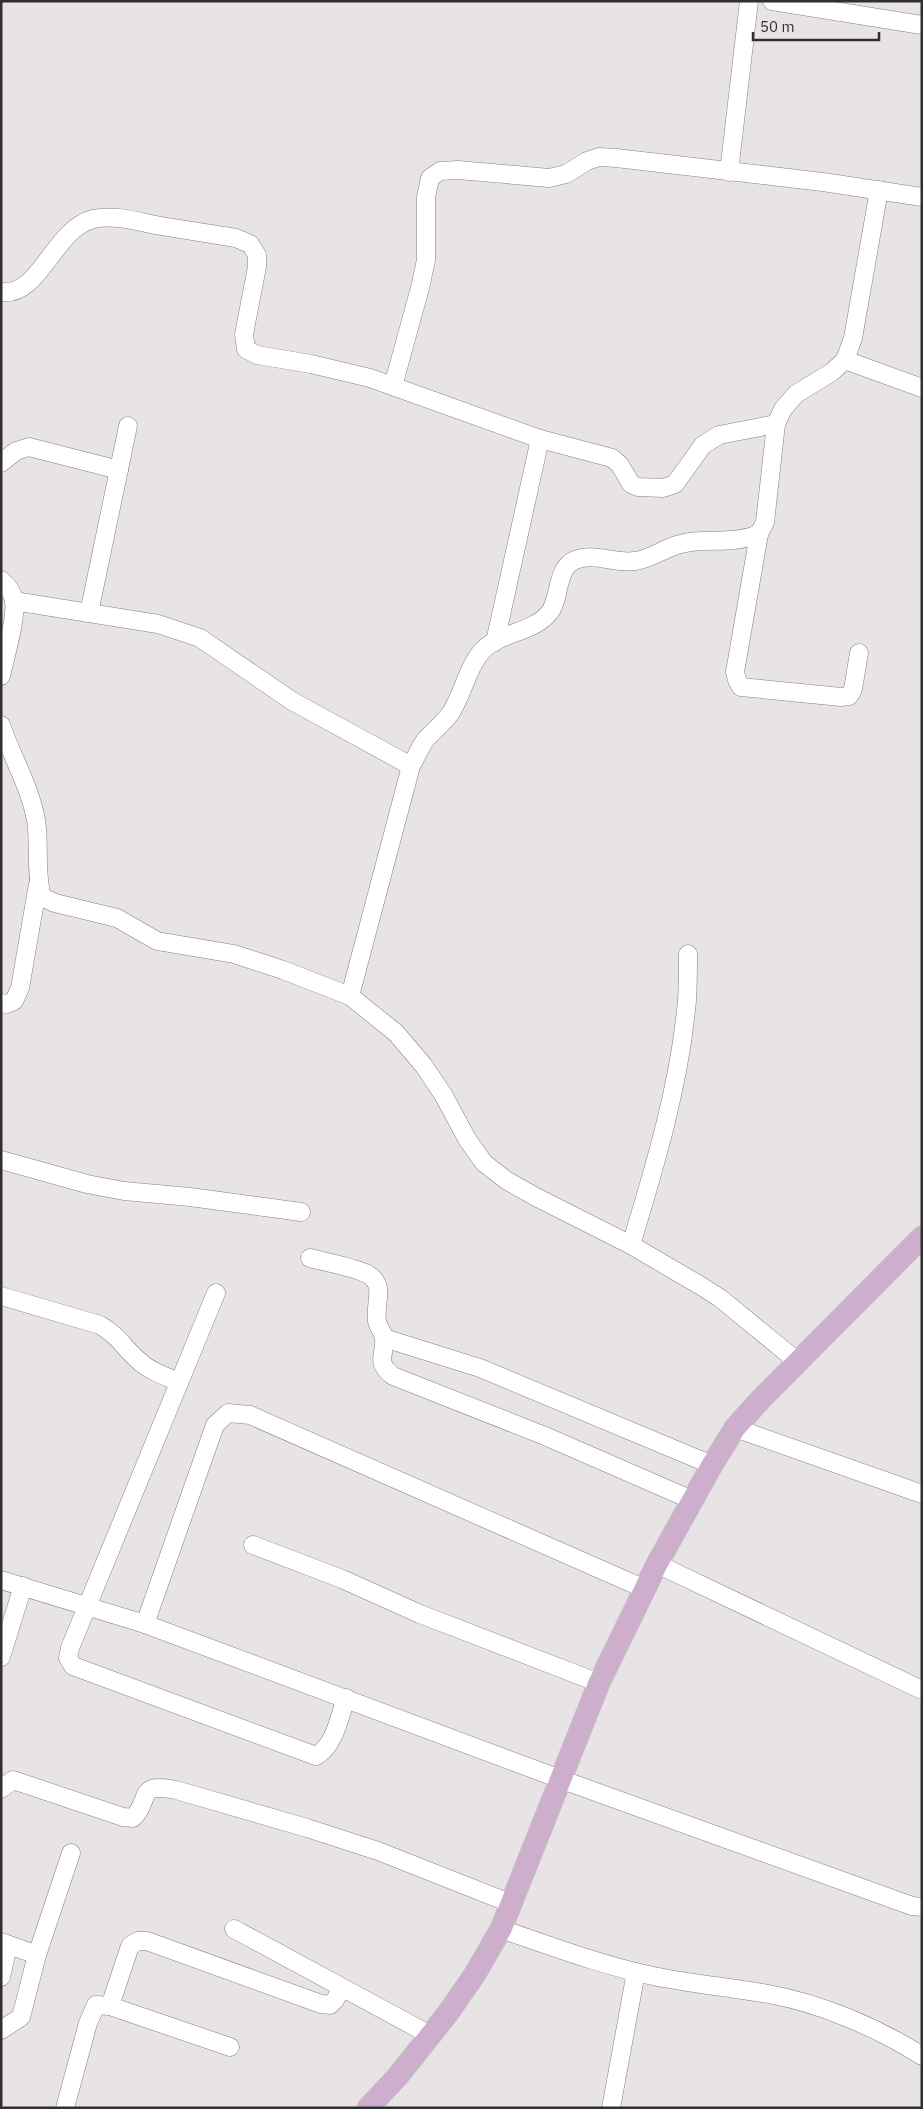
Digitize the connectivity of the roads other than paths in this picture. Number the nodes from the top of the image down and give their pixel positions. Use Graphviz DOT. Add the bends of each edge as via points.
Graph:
graph roads {
  1 [pos="749,1"];
  2 [pos="772,1"];
  3 [pos="922,25"];
  4 [pos="729,172"];
  5 [pos="879,190"];
  6 [pos="922,197"];
  7 [pos="1,292"];
  8 [pos="845,360"];
  9 [pos="394,386"];
  10 [pos="922,388"];
  11 [pos="776,424"];
  12 [pos="128,426"];
  13 [pos="540,439"];
  14 [pos="1,463"];
  15 [pos="119,470"];
  16 [pos="759,534"];
  17 [pos="1,580"];
  18 [pos="14,600"];
  19 [pos="89,613"];
  20 [pos="495,642"];
  21 [pos="859,653"];
  22 [pos="1,676"];
  23 [pos="1,725"];
  24 [pos="411,766"];
  25 [pos="38,884"];
  26 [pos="688,954"];
  27 [pos="350,996"];
  28 [pos="1,1003"];
  29 [pos="1,1160"];
  30 [pos="301,1212"];
  31 [pos="922,1237"];
  32 [pos="631,1246"];
  33 [pos="310,1258"];
  34 [pos="216,1293"];
  35 [pos="1,1296"];
  36 [pos="384,1338"];
  37 [pos="798,1362"];
  38 [pos="180,1382"];
  39 [pos="736,1428"];
  40 [pos="712,1465"];
  41 [pos="922,1494"];
  42 [pos="692,1500"];
  43 [pos="253,1545"];
  44 [pos="657,1564"];
  45 [pos="1,1580"];
  46 [pos="23,1586"];
  47 [pos="645,1589"];
  48 [pos="87,1606"];
  49 [pos="145,1624"];
  50 [pos="1,1657"];
  51 [pos="600,1683"];
  52 [pos="922,1690"];
  53 [pos="346,1698"];
  54 [pos="560,1779"];
  55 [pos="1,1789"];
  56 [pos="71,1853"];
  57 [pos="512,1904"];
  58 [pos="922,1907"];
  59 [pos="234,1929"];
  60 [pos="501,1929"];
  61 [pos="5,1943"];
  62 [pos="37,1955"];
  63 [pos="636,1972"];
  64 [pos="1,1977"];
  65 [pos="342,1988"];
  66 [pos="110,2006"];
  67 [pos="1,2030"];
  68 [pos="430,2035"];
  69 [pos="230,2047"];
  70 [pos="922,2056"];
  71 [pos="65,2108"];
  72 [pos="368,2108"];
  73 [pos="611,2108"];
  1 -- 4 [label="street"];
  2 -- 3 [label="street"];
  4 -- 5 [label="street"];
  4 -- 9 [label="street" via="599,157 566,174 550,178 440,171 430,178 426,197 426,260"];
  5 -- 6 [label="street"];
  5 -- 8 [label="street" via="853,338"];
  7 -- 9 [label="street" via="25,287 66,235 92,220 118,218 236,238 250,244 257,255 244,334 246,349 257,355 342,370"];
  8 -- 10 [label="street"];
  8 -- 11 [label="street" via="796,394"];
  9 -- 13 [label="street"];
  11 -- 13 [label="street" via="720,435 711,440 703,445 675,484 663,488 631,484 612,458"];
  11 -- 16 [label="street" via="765,522"];
  12 -- 15 [label="street"];
  13 -- 20 [label="street"];
  14 -- 15 [label="street" via="29,446"];
  15 -- 19 [label="street"];
  16 -- 20 [label="street" via="740,541 677,545 633,562 588,557 573,561 565,569 548,614 535,624"];
  16 -- 21 [label="street" via="735,672 741,686 849,696"];
  17 -- 18 [label="street" via="9,587"];
  18 -- 19 [label="street"];
  18 -- 22 [label="street"];
  19 -- 24 [label="street" via="158,624 200,638 292,701"];
  20 -- 24 [label="street" via="482,651 449,714 426,740"];
  23 -- 25 [label="street" via="32,806 38,845"];
  24 -- 27 [label="street"];
  25 -- 27 [label="street" via="42,897 117,918 157,941 234,954"];
  25 -- 28 [label="street" via="20,988 14,1001"];
  26 -- 32 [label="street" via="684,1032 657,1157"];
  27 -- 32 [label="street" via="396,1033 424,1066 484,1163 534,1196"];
  29 -- 30 [label="street" via="124,1191"];
  31 -- 37 [label="main road"];
  32 -- 37 [label="street" via="720,1298"];
  33 -- 36 [label="street" via="368,1274 377,1282 380,1294 377,1324"];
  34 -- 38 [label="street"];
  35 -- 38 [label="street" via="100,1325 115,1334 148,1368"];
  36 -- 40 [label="street" via="480,1368"];
  36 -- 42 [label="street" via="381,1357 384,1369 393,1376"];
  37 -- 39 [label="main road"];
  38 -- 48 [label="street"];
  39 -- 40 [label="main road"];
  39 -- 41 [label="street"];
  40 -- 42 [label="main road"];
  42 -- 44 [label="main road"];
  43 -- 51 [label="street"];
  44 -- 47 [label="main road"];
  44 -- 52 [label="street"];
  45 -- 46 [label="street"];
  46 -- 48 [label="street"];
  46 -- 50 [label="street"];
  47 -- 49 [label="street" via="250,1415 228,1413 215,1425"];
  47 -- 51 [label="main road"];
  48 -- 49 [label="street"];
  48 -- 53 [label="street" via="70,1648 68,1658 73,1666 306,1753 316,1756 324,1752 332,1739"];
  49 -- 53 [label="street"];
  51 -- 54 [label="main road"];
  53 -- 54 [label="street"];
  54 -- 57 [label="main road"];
  54 -- 58 [label="street"];
  55 -- 57 [label="street" via="13,1780 133,1818 140,1811 144,1796 152,1789 176,1790 369,1848"];
  56 -- 62 [label="street"];
  57 -- 60 [label="main road"];
  59 -- 65 [label="street"];
  60 -- 63 [label="street"];
  60 -- 68 [label="main road" via="475,1974"];
  61 -- 62 [label="street"];
  61 -- 64 [label="street"];
  62 -- 67 [label="street" via="21,2017"];
  63 -- 70 [label="street" via="691,1984 769,1994 810,2005 857,2022"];
  63 -- 73 [label="street"];
  65 -- 66 [label="street" via="330,2005 321,2004 147,1941 138,1941 130,1946"];
  65 -- 68 [label="street"];
  66 -- 69 [label="street"];
  66 -- 71 [label="street" via="96,2005 93,2011"];
  68 -- 72 [label="main road"];
}
